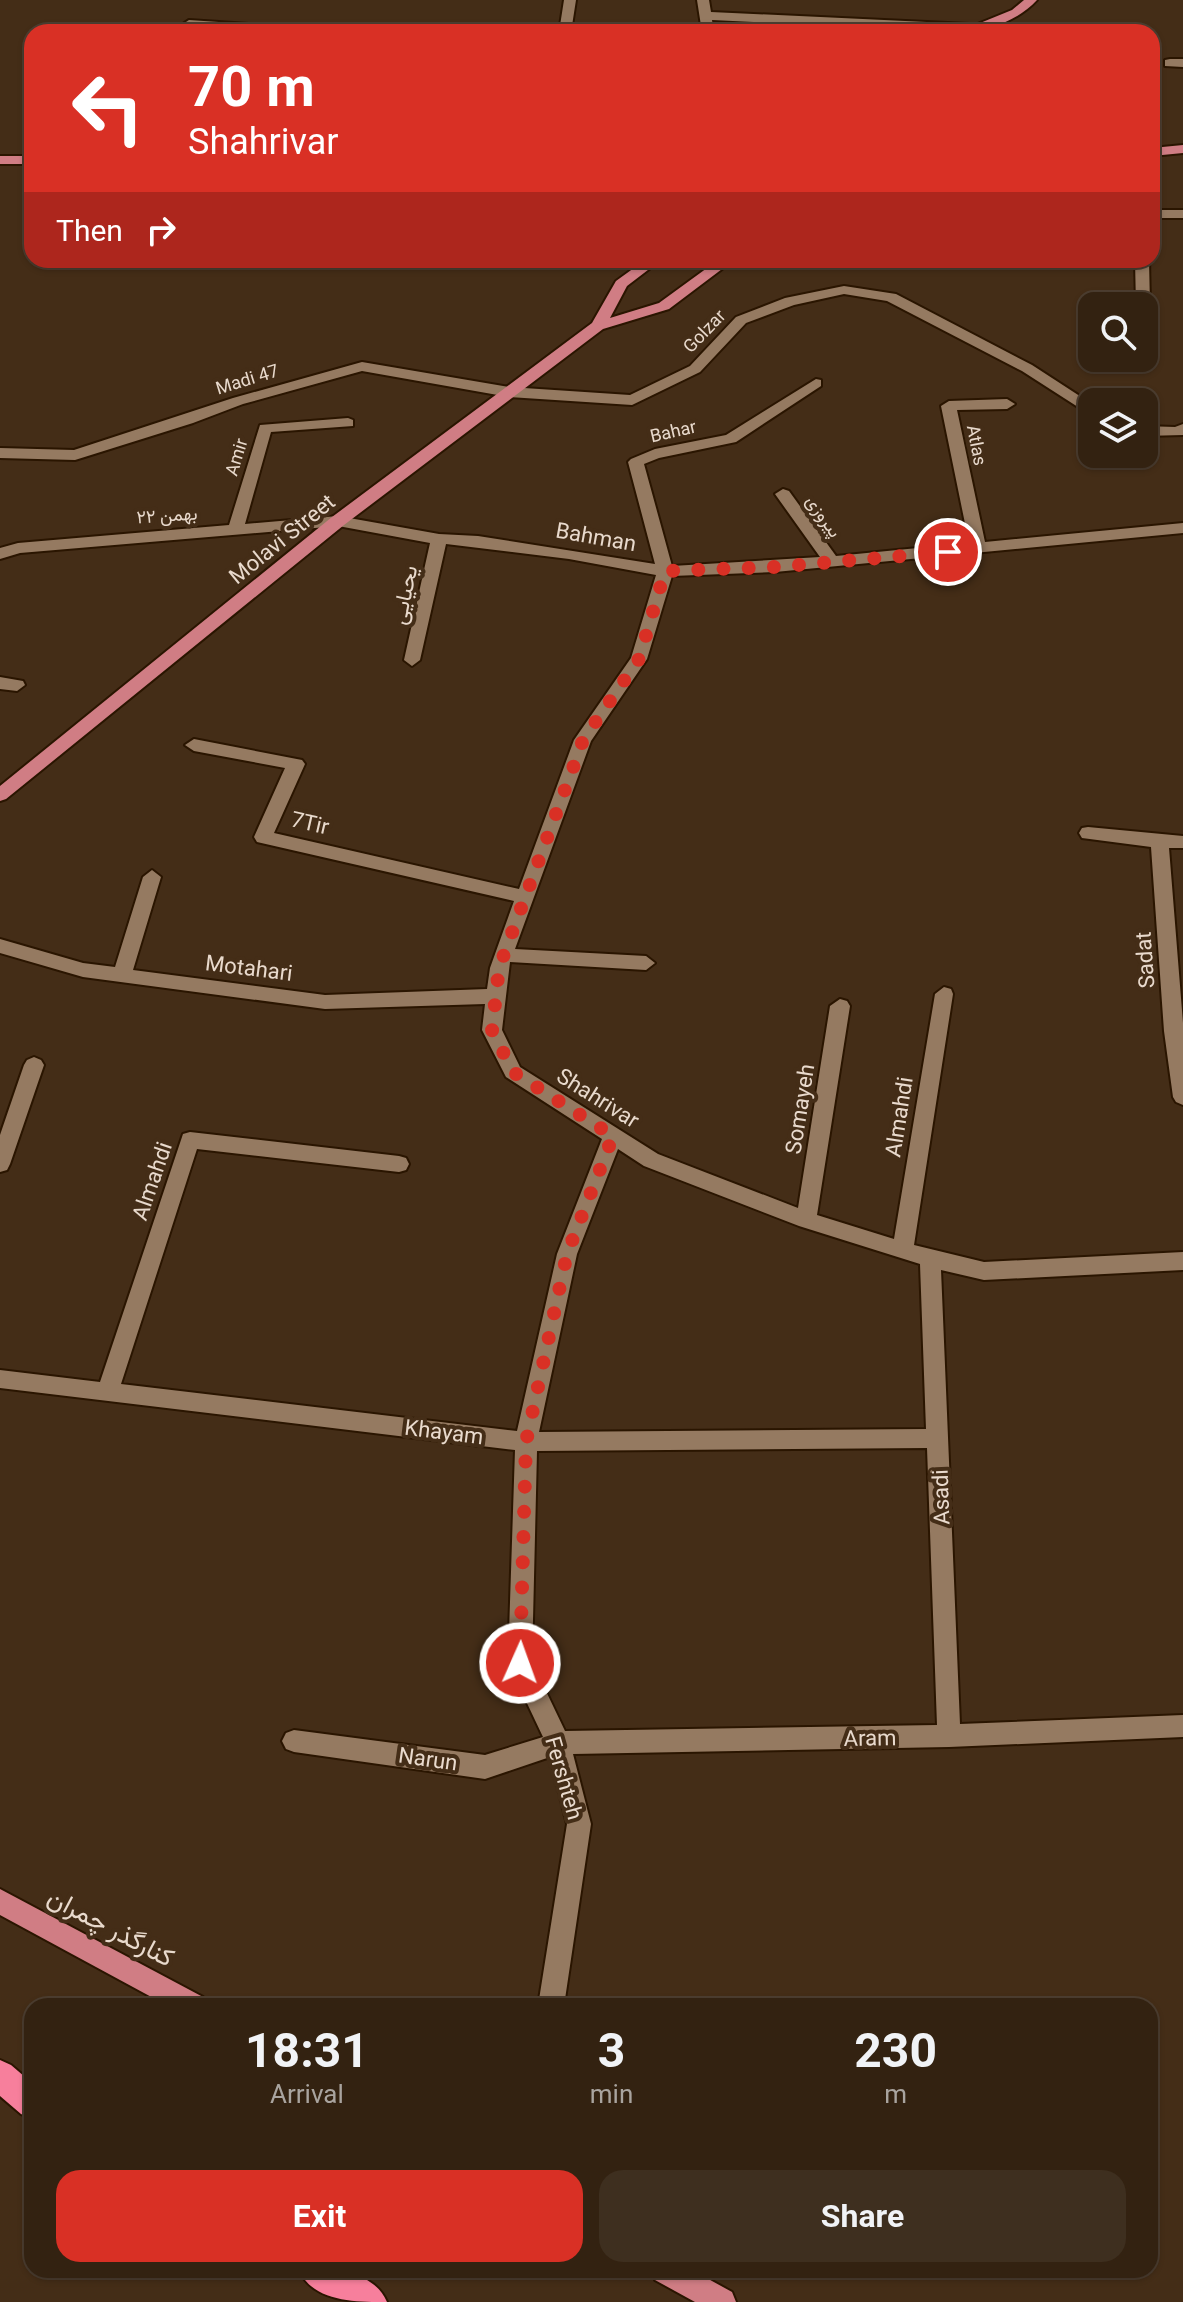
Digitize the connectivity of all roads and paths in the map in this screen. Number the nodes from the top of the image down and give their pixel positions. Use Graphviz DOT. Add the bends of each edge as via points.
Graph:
graph roads {
  1 [pos="570,0"];
  2 [pos="703,0"];
  3 [pos="1031,0"];
  4 [pos="1016,13"];
  5 [pos="708,16"];
  6 [pos="566,24"];
  7 [pos="708,24"];
  8 [pos="855,24"];
  9 [pos="984,24"];
  10 [pos="1016,24"];
  11 [pos="1183,149"];
  12 [pos="1160,151"];
  13 [pos="0,160"];
  14 [pos="24,160"];
  15 [pos="1160,214"];
  16 [pos="1183,214"];
  17 [pos="643,268"];
  18 [pos="716,268"];
  19 [pos="1142,268"];
  20 [pos="1143,292"];
  21 [pos="598,326"];
  22 [pos="816,383"];
  23 [pos="509,392"];
  24 [pos="1078,402"];
  25 [pos="1007,404"];
  26 [pos="348,423"];
  27 [pos="1183,429"];
  28 [pos="1158,431"];
  29 [pos="0,453"];
  30 [pos="783,494"];
  31 [pos="338,521"];
  32 [pos="1183,528"];
  33 [pos="235,531"];
  34 [pos="439,539"];
  35 [pos="978,549"];
  36 [pos="0,554"];
  37 [pos="832,562"];
  38 [pos="665,571"];
  39 [pos="412,660"];
  40 [pos="194,745"];
  41 [pos="0,795"];
  42 [pos="1088,833"];
  43 [pos="1160,842"];
  44 [pos="1183,842"];
  45 [pos="152,877"];
  46 [pos="525,897"];
  47 [pos="0,946"];
  48 [pos="504,955"];
  49 [pos="646,963"];
  50 [pos="122,976"];
  51 [pos="944,994"];
  52 [pos="496,996"];
  53 [pos="840,1006"];
  54 [pos="34,1065"];
  55 [pos="1183,1097"];
  56 [pos="613,1136"];
  57 [pos="0,1164"];
  58 [pos="399,1164"];
  59 [pos="806,1220"];
  60 [pos="903,1249"];
  61 [pos="930,1259"];
  62 [pos="1183,1261"];
  63 [pos="0,1379"];
  64 [pos="108,1391"];
  65 [pos="939,1438"];
  66 [pos="526,1442"];
  67 [pos="1183,1726"];
  68 [pos="949,1736"];
  69 [pos="294,1741"];
  70 [pos="558,1743"];
  71 [pos="0,1901"];
  72 [pos="179,1998"];
  73 [pos="552,1998"];
  74 [pos="0,2076"];
  75 [pos="0,2087"];
  76 [pos="24,2097"];
  77 [pos="24,2100"];
  78 [pos="329,2278"];
  79 [pos="679,2278"];
  80 [pos="370,2302"];
  81 [pos="722,2302"];
  1 -- 6 [label="street"];
  2 -- 5 [label="street"];
  3 -- 4 [label="main road"];
  4 -- 9 [label="main road"];
  4 -- 10 [label="main road"];
  5 -- 7 [label="street"];
  5 -- 8 [label="street"];
  11 -- 12 [label="main road"];
  13 -- 14 [label="main road"];
  15 -- 16 [label="street"];
  17 -- 21 [label="main road, Molavi Street" via="621,284"];
  18 -- 21 [label="main road, Molavi Street" via="664,306"];
  19 -- 20 [label="street"];
  21 -- 23 [label="main road, Molavi Street"];
  22 -- 38 [label="street, Bahar" via="731,439 636,462"];
  23 -- 24 [label="street, Golzar" via="632,400 695,369 741,320 790,301 844,290 891,297 1027,368"];
  23 -- 29 [label="street, Madi 47" via="362,366 75,455"];
  23 -- 31 [label="main road, Molavi Street"];
  25 -- 35 [label="street, Atlas" via="949,406"];
  26 -- 33 [label="street, Amir" via="265,428"];
  27 -- 28 [label="street"];
  30 -- 37 [label="street, پیروزی"];
  31 -- 33 [label="street, ۲۲ بهمن"];
  31 -- 34 [label="street, Bahman"];
  31 -- 41 [label="main road, Molavi Street"];
  32 -- 35 [label="street, Bahman"];
  33 -- 36 [label="street, ۲۲ بهمن" via="18,548"];
  34 -- 38 [label="street, Bahman"];
  34 -- 39 [label="street, یحیایی"];
  35 -- 37 [label="street, Bahman"];
  37 -- 38 [label="street, Bahman"];
  38 -- 46 [label="street, Shahrivar" via="639,659 583,740"];
  40 -- 46 [label="street, 7Tir" via="296,764 263,837"];
  42 -- 43 [label="street"];
  43 -- 44 [label="street"];
  43 -- 55 [label="street, Sadat"];
  45 -- 50 [label="street"];
  46 -- 48 [label="street, Shahrivar"];
  47 -- 50 [label="street, Motahari"];
  48 -- 49 [label="street"];
  48 -- 52 [label="street, Shahrivar"];
  50 -- 52 [label="street, Motahari" via="325,1002"];
  51 -- 60 [label="street, Almahdi"];
  52 -- 56 [label="street, Shahrivar" via="492,1030 513,1072"];
  53 -- 59 [label="street, Somayeh"];
  54 -- 57 [label="street"];
  56 -- 59 [label="street, Shahrivar" via="651,1160"];
  56 -- 66 [label="street, Fershteh" via="567,1254"];
  58 -- 64 [label="street, Almahdi" via="190,1140"];
  59 -- 60 [label="street, Shahrivar"];
  60 -- 61 [label="street, Shahrivar"];
  61 -- 62 [label="street, Shahrivar" via="984,1271"];
  61 -- 65 [label="street, Asadi"];
  63 -- 64 [label="street, Khayam"];
  64 -- 66 [label="street, Khayam"];
  65 -- 66 [label="street, Khayam"];
  65 -- 68 [label="street, Asadi"];
  66 -- 70 [label="street, Fershteh" via="520,1663"];
  67 -- 68 [label="street, Aram"];
  68 -- 70 [label="street, Aram"];
  69 -- 70 [label="street, Narun" via="485,1767"];
  70 -- 73 [label="street, Fershteh" via="579,1824"];
  71 -- 72 [label="main road, کنارگذر چمران"];
  74 -- 76 [label="highway"];
  75 -- 77 [label="highway"];
  78 -- 80 [label="highway"];
  79 -- 81 [label="main road"];
}
